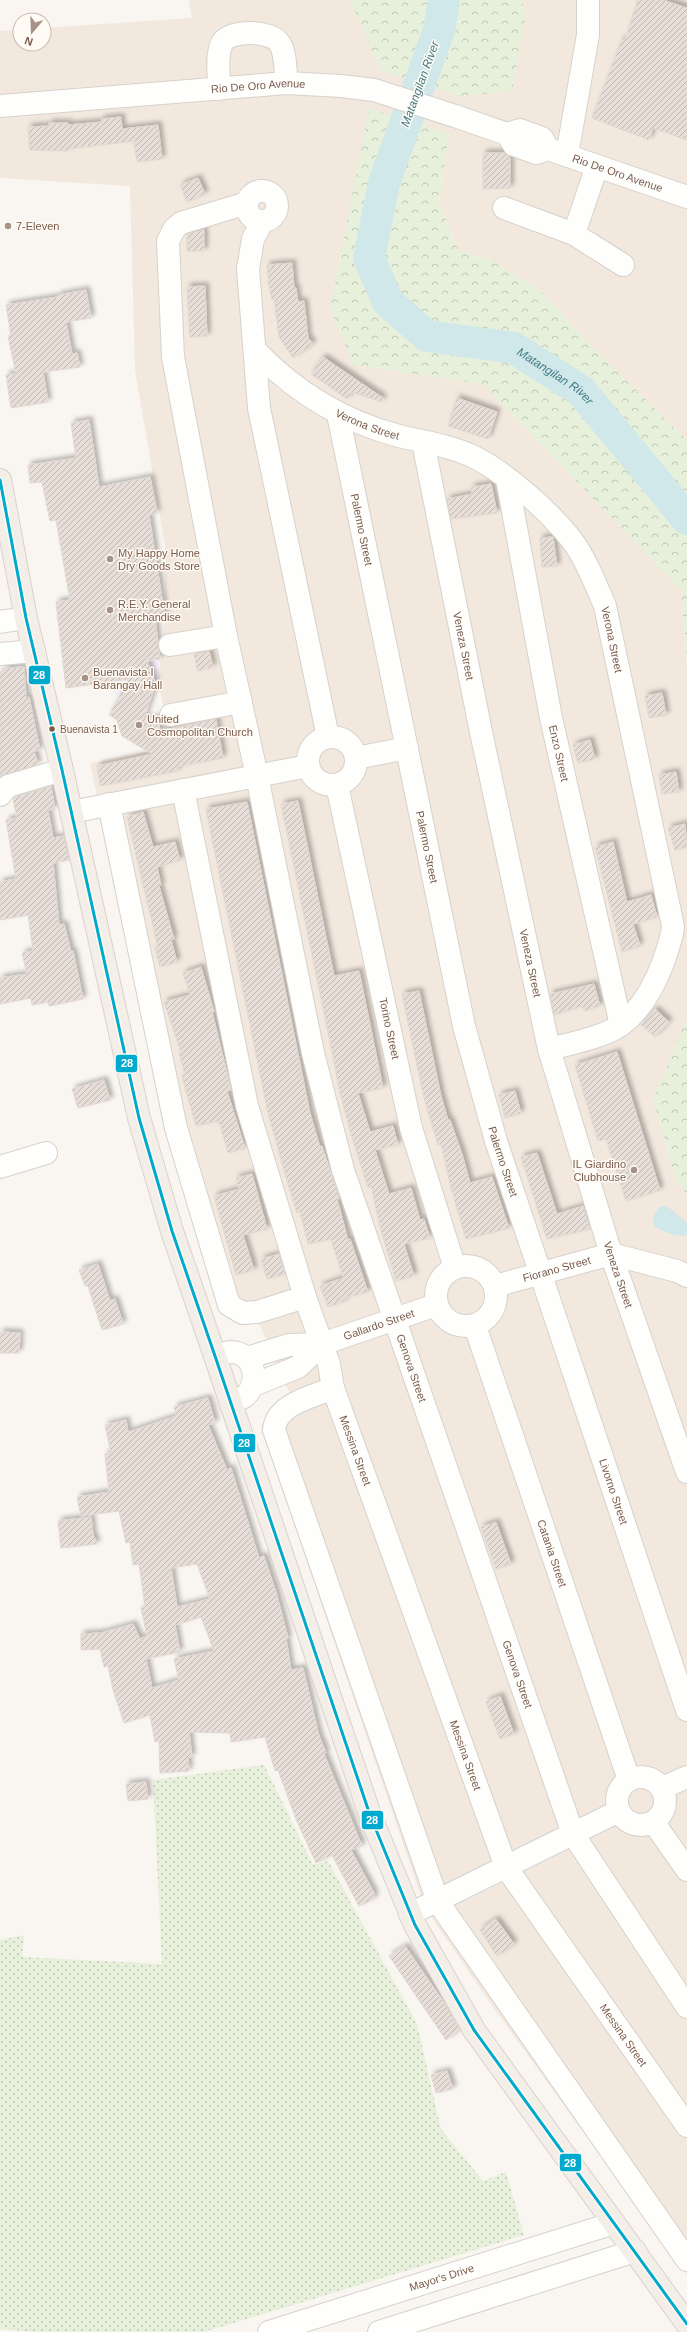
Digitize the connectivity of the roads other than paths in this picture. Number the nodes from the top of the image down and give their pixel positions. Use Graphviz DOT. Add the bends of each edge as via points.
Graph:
graph roads {
  1 [pos="588,0"];
  2 [pos="287,83"];
  3 [pos="219,89"];
  4 [pos="1,106"];
  5 [pos="557,152"];
  6 [pos="597,166"];
  7 [pos="687,197"];
  8 [pos="504,208"];
  9 [pos="574,234"];
  10 [pos="623,265"];
  11 [pos="256,351"];
  12 [pos="338,414"];
  13 [pos="423,442"];
  14 [pos="507,479"];
  15 [pos="0,480"];
  16 [pos="26,618"];
  17 [pos="0,622"];
  18 [pos="226,636"];
  19 [pos="170,645"];
  20 [pos="34,651"];
  21 [pos="0,654"];
  22 [pos="241,702"];
  23 [pos="171,715"];
  24 [pos="328,737"];
  25 [pos="407,748"];
  26 [pos="356,758"];
  27 [pos="308,766"];
  28 [pos="62,770"];
  29 [pos="257,776"];
  30 [pos="337,785"];
  31 [pos="183,790"];
  32 [pos="0,795"];
  33 [pos="109,804"];
  34 [pos="71,812"];
  35 [pos="621,1025"];
  36 [pos="549,1049"];
  37 [pos="46,1153"];
  38 [pos="0,1167"];
  39 [pos="611,1254"];
  40 [pos="455,1268"];
  41 [pos="541,1274"];
  42 [pos="687,1276"];
  43 [pos="495,1286"];
  44 [pos="305,1297"];
  45 [pos="436,1305"];
  46 [pos="395,1319"];
  47 [pos="475,1326"];
  48 [pos="322,1344"];
  49 [pos="215,1356"];
  50 [pos="247,1358"];
  51 [pos="254,1385"];
  52 [pos="333,1388"];
  53 [pos="230,1402"];
  54 [pos="685,1458"];
  55 [pos="687,1710"];
  56 [pos="687,1777"];
  57 [pos="629,1780"];
  58 [pos="662,1788"];
  59 [pos="619,1811"];
  60 [pos="654,1823"];
  61 [pos="573,1834"];
  62 [pos="506,1867"];
  63 [pos="687,1870"];
  64 [pos="438,1902"];
  65 [pos="410,1914"];
  66 [pos="687,2006"];
  67 [pos="687,2126"];
  68 [pos="614,2223"];
  69 [pos="635,2251"];
  70 [pos="687,2260"];
  71 [pos="687,2324"];
  72 [pos="269,2332"];
  73 [pos="379,2332"];
  1 -- 5 [label="street" via="588,35"];
  2 -- 3 [label="street, Rio De Oro Avenue"];
  2 -- 3 [label="street" via="281,45 275,38 263,33 249,32 226,38 222,43"];
  2 -- 5 [label="street, Rio De Oro Avenue" via="374,90 507,134 514,145 536,153"];
  3 -- 4 [label="street, Rio De Oro Avenue"];
  5 -- 6 [label="street, Rio De Oro Avenue"];
  6 -- 7 [label="street, Rio De Oro Avenue"];
  6 -- 9 [label="street"];
  8 -- 9 [label="street"];
  9 -- 10 [label="street"];
  11 -- 12 [label="street, Verona Street" via="298,390"];
  11 -- 18 [label="street, Genova Street" via="248,269 253,238 262,222 250,216 247,203 181,223 174,229 168,241 172,357"];
  11 -- 24 [label="street" via="259,408"];
  12 -- 13 [label="street, Verona Street" via="370,427"];
  12 -- 25 [label="street, Palermo Street"];
  13 -- 14 [label="street, Verona Street" via="448,447 472,456"];
  13 -- 36 [label="street, Veneza Street" via="481,732"];
  14 -- 35 [label="street, Enzo Street" via="551,718"];
  14 -- 35 [label="street, Verona Street" via="547,513 571,539 590,570 605,606 672,918 672,934 656,978 634,1012"];
  15 -- 16 [label="main road"];
  16 -- 17 [label="street"];
  16 -- 20 [label="main road"];
  18 -- 19 [label="street"];
  18 -- 22 [label="street, Genova Street"];
  20 -- 21 [label="street"];
  20 -- 28 [label="main road"];
  22 -- 23 [label="street"];
  22 -- 29 [label="street, Genova Street"];
  24 -- 26 [label="street" via="346,742 351,746"];
  24 -- 27 [label="street" via="316,742 312,747"];
  25 -- 26 [label="street"];
  25 -- 41 [label="street, Palermo Street" via="464,1026 496,1141"];
  26 -- 30 [label="street" via="349,778"];
  27 -- 29 [label="street"];
  27 -- 30 [label="street" via="318,781"];
  28 -- 32 [label="street" via="8,786"];
  28 -- 34 [label="main road"];
  29 -- 31 [label="street"];
  29 -- 46 [label="street, Genova Street" via="313,1054 344,1170"];
  30 -- 40 [label="street, Torino Street" via="411,1128"];
  31 -- 33 [label="street"];
  31 -- 44 [label="street, Messina Street" via="247,1106"];
  33 -- 34 [label="street"];
  33 -- 44 [label="street" via="176,1128 229,1305 243,1313 257,1312"];
  34 -- 49 [label="main road" via="139,1118 172,1231"];
  35 -- 36 [label="street, Verona Street" via="597,1036"];
  36 -- 39 [label="street, Veneza Street"];
  37 -- 38 [label="street"];
  39 -- 41 [label="street, Fiorano Street"];
  39 -- 42 [label="street, Fiorano Street" via="677,1270"];
  39 -- 54 [label="street, Veneza Street"];
  40 -- 43 [label="street" via="479,1268 489,1276"];
  40 -- 45 [label="street" via="445,1274 438,1283"];
  41 -- 43 [label="street, Fiorano Street"];
  41 -- 55 [label="street, Livorno Street"];
  43 -- 47 [label="street" via="497,1298 494,1310 486,1320"];
  44 -- 48 [label="street, Messina Street"];
  45 -- 46 [label="street, Gallardo Street"];
  45 -- 47 [label="street" via="442,1316 451,1324"];
  46 -- 48 [label="street, Gallardo Street"];
  46 -- 61 [label="street, Genova Street"];
  47 -- 57 [label="street, Catania Street"];
  48 -- 50 [label="street" via="289,1345"];
  48 -- 51 [label="street" via="298,1367"];
  48 -- 52 [label="street, Messina Street"];
  49 -- 50 [label="street" via="231,1352"];
  49 -- 53 [label="main road"];
  50 -- 51 [label="street" via="254,1370"];
  51 -- 53 [label="street" via="244,1397"];
  52 -- 62 [label="street, Messina Street"];
  52 -- 64 [label="street" via="284,1409 274,1423 274,1430"];
  53 -- 65 [label="main road" via="370,1815"];
  56 -- 58 [label="street"];
  57 -- 58 [label="street" via="647,1777"];
  57 -- 59 [label="street" via="617,1797"];
  58 -- 60 [label="street" via="666,1804 664,1812"];
  59 -- 60 [label="street" via="630,1823"];
  59 -- 61 [label="street"];
  60 -- 63 [label="street"];
  61 -- 62 [label="street"];
  61 -- 66 [label="street, Genova Street"];
  62 -- 64 [label="street"];
  62 -- 67 [label="street, Messina Street"];
  64 -- 65 [label="street"];
  64 -- 70 [label="street"];
  65 -- 68 [label="main road" via="474,2030"];
  68 -- 69 [label="main road"];
  68 -- 72 [label="street, Mayor's Drive"];
  69 -- 71 [label="main road"];
  69 -- 73 [label="street"];
}
